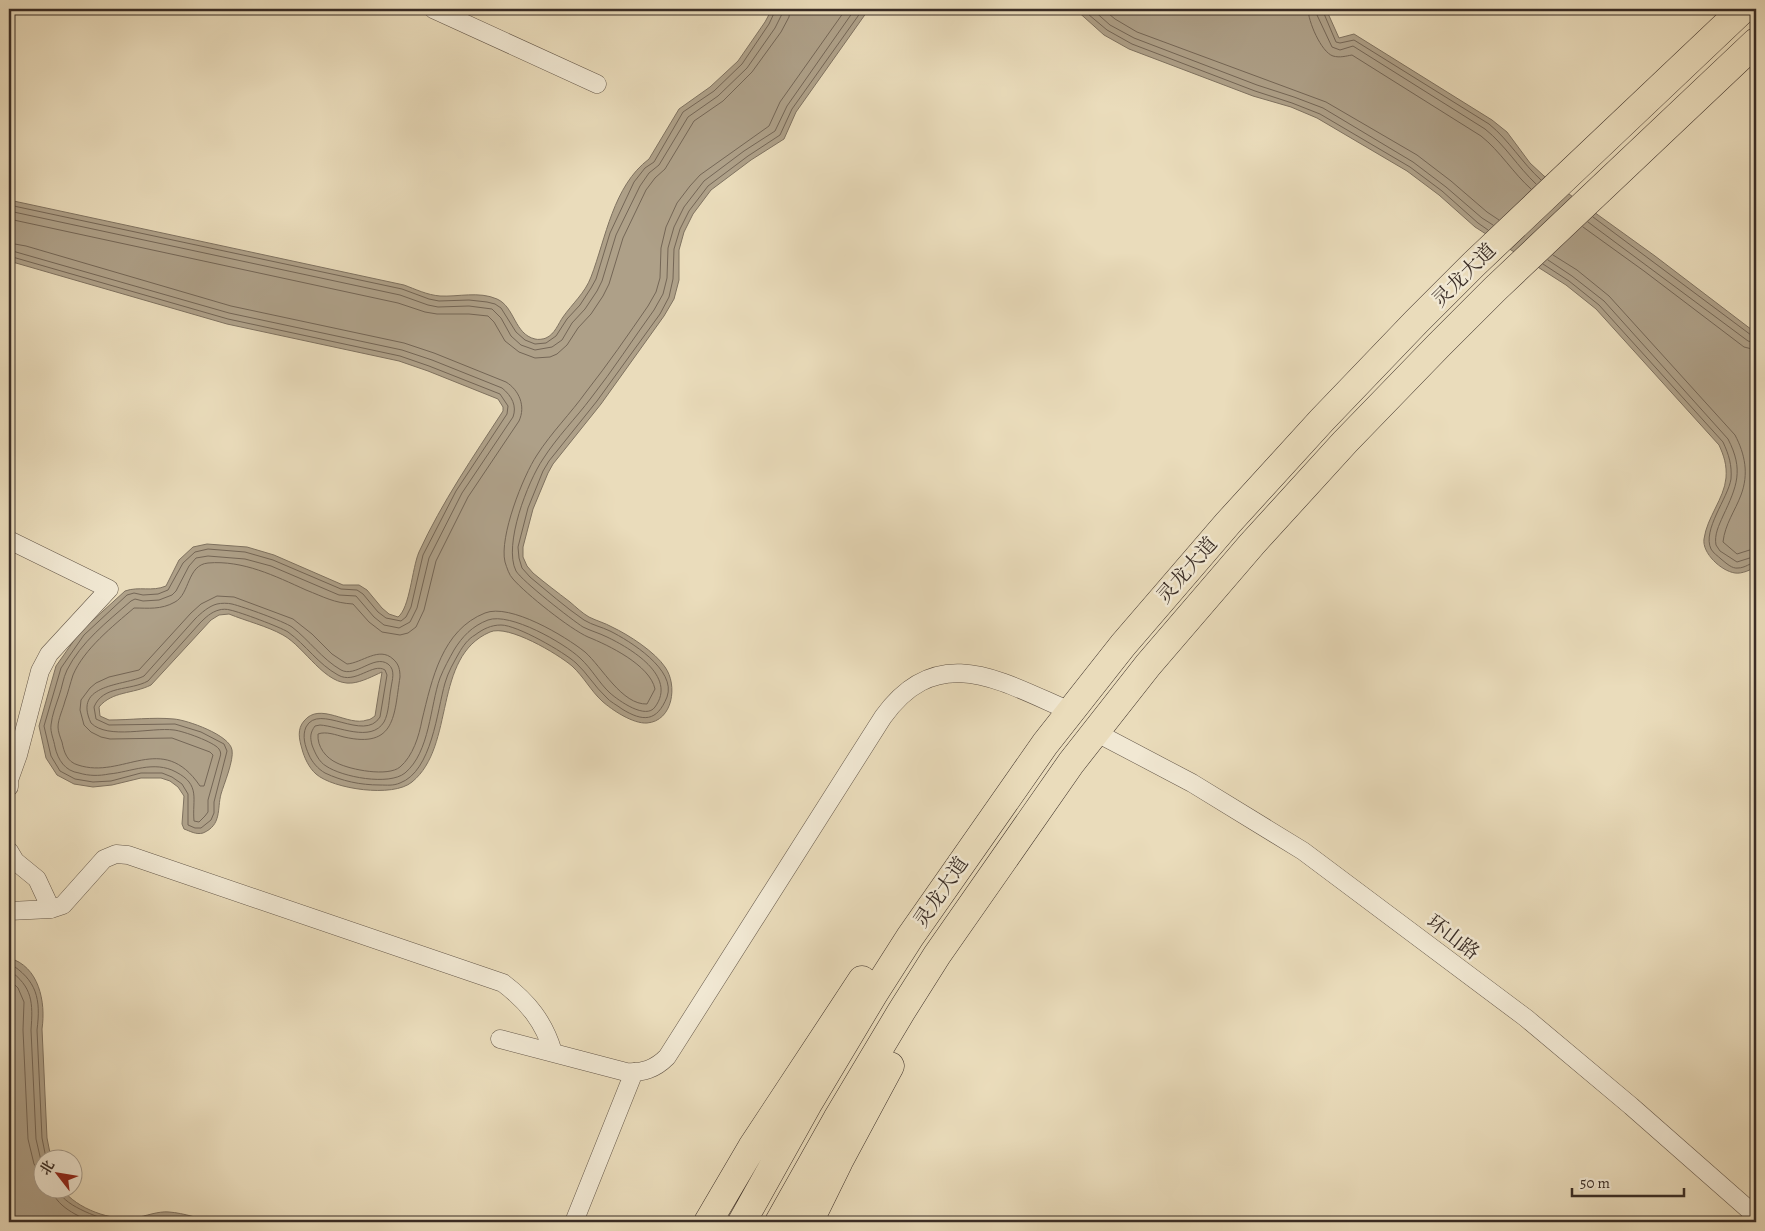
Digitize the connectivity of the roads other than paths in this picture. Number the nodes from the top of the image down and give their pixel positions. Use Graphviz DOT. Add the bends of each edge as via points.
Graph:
graph roads {
  1 [pos="433,9"];
  2 [pos="1743,9"];
  3 [pos="1756,42"];
  4 [pos="597,84"];
  5 [pos="9,540"];
  6 [pos="1070,711"];
  7 [pos="1095,732"];
  8 [pos="1038,754"];
  9 [pos="9,787"];
  10 [pos="9,852"];
  11 [pos="51,909"];
  12 [pos="9,911"];
  13 [pos="500,1039"];
  14 [pos="553,1052"];
  15 [pos="634,1072"];
  16 [pos="1756,1216"];
  17 [pos="792,1217"];
  18 [pos="574,1222"];
  19 [pos="708,1222"];
  20 [pos="742,1222"];
  1 -- 4 [label="street"];
  2 -- 6 [label="main road, 灵龙大道" via="1474,264 1322,420 1129,637"];
  3 -- 7 [label="main road, 灵龙大道" via="1504,281 1345,442 1252,544"];
  5 -- 9 [label="street" via="109,589 49,654 40,671"];
  6 -- 8 [label="main road, 灵龙大道"];
  6 -- 15 [label="street" via="994,679 974,674 941,674 907,691 883,717 667,1056 656,1066"];
  7 -- 16 [label="street, 环山路" via="1192,783 1303,851 1526,1018"];
  7 -- 17 [label="main road, 灵龙大道" via="1045,800 1004,881 964,941 888,1069 843,1153"];
  8 -- 19 [label="main road" via="901,925 822,1039"];
  8 -- 20 [label="main road, 灵龙大道" via="873,994"];
  10 -- 11 [label="street" via="14,861 37,879"];
  11 -- 12 [label="street"];
  11 -- 14 [label="street" via="63,905 104,859 116,854 128,855 503,983 534,1011"];
  13 -- 14 [label="street"];
  14 -- 15 [label="street"];
  15 -- 18 [label="street"];
}
